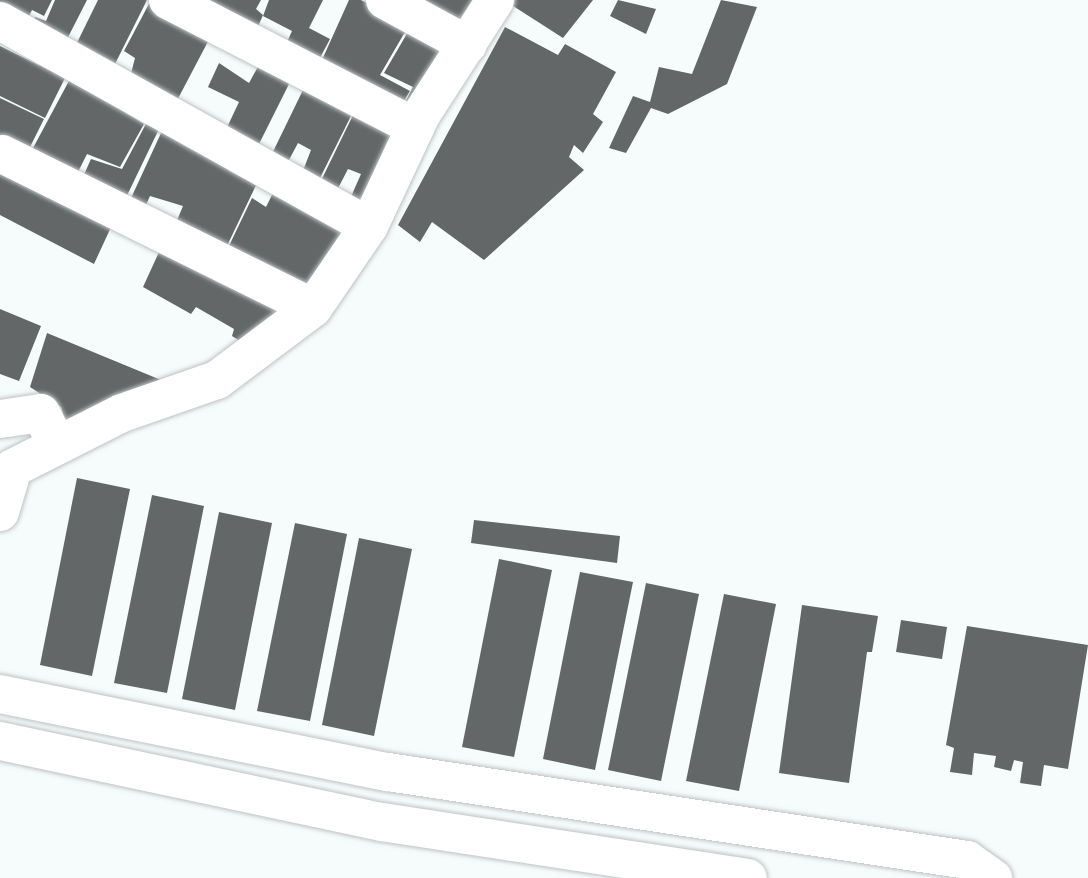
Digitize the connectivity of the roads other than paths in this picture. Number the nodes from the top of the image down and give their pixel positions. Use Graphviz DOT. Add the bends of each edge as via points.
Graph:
graph roads {
  1 [pos="168,0"];
  2 [pos="385,0"];
  3 [pos="495,0"];
  4 [pos="0,21"];
  5 [pos="468,45"];
  6 [pos="415,127"];
  7 [pos="2,154"];
  8 [pos="369,226"];
  9 [pos="313,309"];
  10 [pos="0,419"];
  11 [pos="57,445"];
  12 [pos="7,470"];
  13 [pos="0,512"];
  14 [pos="0,694"];
  15 [pos="0,741"];
  16 [pos="748,878"];
  17 [pos="993,878"];
  1 -- 6 [label="street"];
  2 -- 5 [label="street"];
  3 -- 5 [label="street"];
  4 -- 8 [label="street"];
  5 -- 6 [label="street"];
  6 -- 8 [label="street"];
  7 -- 9 [label="street"];
  8 -- 9 [label="street"];
  9 -- 11 [label="street" via="217,380 122,414"];
  10 -- 11 [label="street" via="41,413"];
  11 -- 12 [label="street"];
  12 -- 13 [label="street"];
  14 -- 17 [label="street" via="388,772 967,860"];
  15 -- 16 [label="street" via="382,822"];
}
